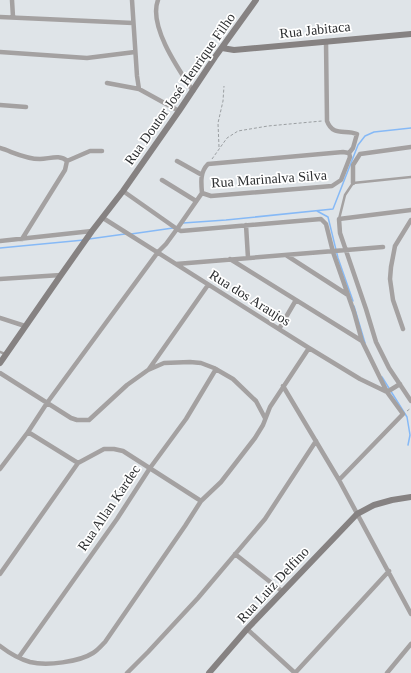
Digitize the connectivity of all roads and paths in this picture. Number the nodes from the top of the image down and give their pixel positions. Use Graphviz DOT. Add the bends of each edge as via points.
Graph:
graph roads {
  1 [pos="12,0"];
  2 [pos="132,0"];
  3 [pos="158,0"];
  4 [pos="256,0"];
  5 [pos="0,17"];
  6 [pos="12,18"];
  7 [pos="133,23"];
  8 [pos="411,34"];
  9 [pos="326,41"];
  10 [pos="222,48"];
  11 [pos="0,52"];
  12 [pos="135,52"];
  13 [pos="107,83"];
  14 [pos="224,86"];
  15 [pos="139,90"];
  16 [pos="193,91"];
  17 [pos="0,105"];
  18 [pos="26,107"];
  19 [pos="180,111"];
  20 [pos="327,121"];
  21 [pos="219,147"];
  22 [pos="0,148"];
  23 [pos="411,148"];
  24 [pos="102,151"];
  25 [pos="348,153"];
  26 [pos="67,161"];
  27 [pos="177,161"];
  28 [pos="208,164"];
  29 [pos="202,175"];
  30 [pos="411,177"];
  31 [pos="162,180"];
  32 [pos="353,183"];
  33 [pos="123,191"];
  34 [pos="202,193"];
  35 [pos="196,201"];
  36 [pos="411,210"];
  37 [pos="103,218"];
  38 [pos="339,219"];
  39 [pos="411,220"];
  40 [pos="246,225"];
  41 [pos="177,226"];
  42 [pos="88,236"];
  43 [pos="22,239"];
  44 [pos="0,241"];
  45 [pos="383,247"];
  46 [pos="346,251"];
  47 [pos="158,252"];
  48 [pos="334,252"];
  49 [pos="286,255"];
  50 [pos="248,258"];
  51 [pos="230,259"];
  52 [pos="176,264"];
  53 [pos="61,275"];
  54 [pos="0,279"];
  55 [pos="208,286"];
  56 [pos="348,295"];
  57 [pos="296,300"];
  58 [pos="0,318"];
  59 [pos="25,326"];
  60 [pos="279,329"];
  61 [pos="403,329"];
  62 [pos="362,341"];
  63 [pos="309,348"];
  64 [pos="3,353"];
  65 [pos="0,364"];
  66 [pos="216,369"];
  67 [pos="148,370"];
  68 [pos="0,374"];
  69 [pos="399,385"];
  70 [pos="283,386"];
  71 [pos="388,391"];
  72 [pos="411,401"];
  73 [pos="47,403"];
  74 [pos="411,408"];
  75 [pos="404,413"];
  76 [pos="265,418"];
  77 [pos="28,432"];
  78 [pos="316,441"];
  79 [pos="78,463"];
  80 [pos="150,468"];
  81 [pos="0,469"];
  82 [pos="339,480"];
  83 [pos="411,497"];
  84 [pos="201,501"];
  85 [pos="357,514"];
  86 [pos="235,554"];
  87 [pos="389,571"];
  88 [pos="0,574"];
  89 [pos="283,592"];
  90 [pos="411,614"];
  91 [pos="247,629"];
  92 [pos="411,644"];
  93 [pos="0,646"];
  94 [pos="19,657"];
  95 [pos="127,673"];
  96 [pos="209,673"];
  97 [pos="295,673"];
  98 [pos="386,673"];
  1 -- 6 [label="street"];
  2 -- 7 [label="street"];
  3 -- 16 [label="street" via="156,13 162,36 174,62"];
  4 -- 10 [label="street, Rua Doutor José Henrique Filho"];
  5 -- 6 [label="street"];
  6 -- 7 [label="street"];
  7 -- 12 [label="street"];
  8 -- 9 [label="street, Rua Jabitaca"];
  9 -- 10 [label="street, Rua Jabitaca" via="234,50"];
  9 -- 20 [label="street"];
  10 -- 16 [label="street, Rua Doutor José Henrique Filho"];
  11 -- 12 [label="street" via="86,58"];
  12 -- 15 [label="street"];
  13 -- 15 [label="street"];
  14 -- 21 [label="path" via="218,123"];
  15 -- 19 [label="street"];
  16 -- 19 [label="street, Rua Doutor José Henrique Filho"];
  17 -- 18 [label="street"];
  19 -- 33 [label="street, Rua Doutor José Henrique Filho"];
  20 -- 21 [label="path" via="238,131"];
  20 -- 25 [label="street" via="334,130 357,134 353,148"];
  21 -- 28 [label="path"];
  22 -- 26 [label="street" via="30,158 61,157"];
  23 -- 32 [label="street" via="360,154 353,165"];
  24 -- 26 [label="street" via="90,151"];
  25 -- 28 [label="street, Rua Marinalva Silva"];
  25 -- 34 [label="street, Rua Marinalva Silva" via="350,157 341,180 332,186 211,196"];
  26 -- 43 [label="street" via="65,170"];
  27 -- 29 [label="street"];
  28 -- 29 [label="street, Rua Marinalva Silva"];
  29 -- 34 [label="street, Rua Marinalva Silva"];
  30 -- 32 [label="lane"];
  31 -- 35 [label="street"];
  32 -- 38 [label="lane" via="345,195"];
  33 -- 37 [label="street, Rua Doutor José Henrique Filho"];
  33 -- 41 [label="street"];
  34 -- 35 [label="street"];
  35 -- 41 [label="street"];
  36 -- 38 [label="street"];
  37 -- 42 [label="street, Rua Doutor José Henrique Filho"];
  37 -- 47 [label="street, Rua dos Araujos"];
  38 -- 46 [label="street" via="340,233"];
  39 -- 61 [label="street" via="395,246 390,279 393,300"];
  40 -- 41 [label="street" via="181,231"];
  40 -- 48 [label="street" via="321,219 324,220"];
  40 -- 50 [label="street"];
  41 -- 47 [label="street"];
  42 -- 43 [label="street"];
  42 -- 53 [label="street, Rua Doutor José Henrique Filho"];
  43 -- 44 [label="street"];
  45 -- 46 [label="street"];
  46 -- 48 [label="street"];
  46 -- 69 [label="street" via="380,353"];
  47 -- 52 [label="street, Rua dos Araujos"];
  47 -- 73 [label="street"];
  48 -- 49 [label="street"];
  48 -- 56 [label="street"];
  49 -- 50 [label="street"];
  49 -- 56 [label="street"];
  50 -- 51 [label="street"];
  51 -- 52 [label="street"];
  51 -- 57 [label="street"];
  52 -- 55 [label="street, Rua dos Araujos"];
  53 -- 54 [label="street"];
  53 -- 59 [label="street, Rua Doutor José Henrique Filho"];
  55 -- 60 [label="street, Rua dos Araujos"];
  55 -- 67 [label="street"];
  56 -- 62 [label="street"];
  57 -- 60 [label="street"];
  57 -- 62 [label="street"];
  58 -- 59 [label="street"];
  59 -- 64 [label="street, Rua Doutor José Henrique Filho"];
  60 -- 63 [label="street, Rua dos Araujos"];
  62 -- 71 [label="street"];
  63 -- 70 [label="street"];
  63 -- 71 [label="street, Rua dos Araujos" via="360,379"];
  64 -- 65 [label="street, Rua Doutor José Henrique Filho"];
  66 -- 67 [label="street" via="201,363 177,362 164,363"];
  66 -- 76 [label="street" via="233,379 256,401"];
  66 -- 80 [label="street, Rua Allan Kardec" via="186,419"];
  67 -- 73 [label="street" via="89,420 71,418"];
  68 -- 73 [label="street"];
  69 -- 71 [label="street"];
  69 -- 72 [label="street"];
  70 -- 76 [label="street"];
  70 -- 78 [label="street"];
  71 -- 75 [label="street"];
  73 -- 77 [label="street"];
  74 -- 75 [label="path"];
  75 -- 82 [label="street"];
  76 -- 84 [label="street" via="255,438 221,482"];
  77 -- 79 [label="street"];
  77 -- 81 [label="street"];
  78 -- 82 [label="street"];
  78 -- 86 [label="street" via="268,514"];
  79 -- 80 [label="street" via="104,449 114,449 123,451"];
  79 -- 88 [label="street"];
  80 -- 84 [label="street"];
  80 -- 94 [label="street, Rua Allan Kardec"];
  82 -- 85 [label="street"];
  83 -- 85 [label="street, Rua Luiz Delfino" via="374,504"];
  84 -- 94 [label="street" via="105,642 95,652 70,661 31,662"];
  85 -- 87 [label="street"];
  85 -- 89 [label="street, Rua Luiz Delfino"];
  86 -- 89 [label="street"];
  86 -- 95 [label="street" via="198,598"];
  87 -- 90 [label="street"];
  87 -- 97 [label="street"];
  89 -- 91 [label="street, Rua Luiz Delfino"];
  91 -- 96 [label="street, Rua Luiz Delfino"];
  91 -- 97 [label="street"];
  92 -- 98 [label="street"];
  93 -- 94 [label="street"];
}
